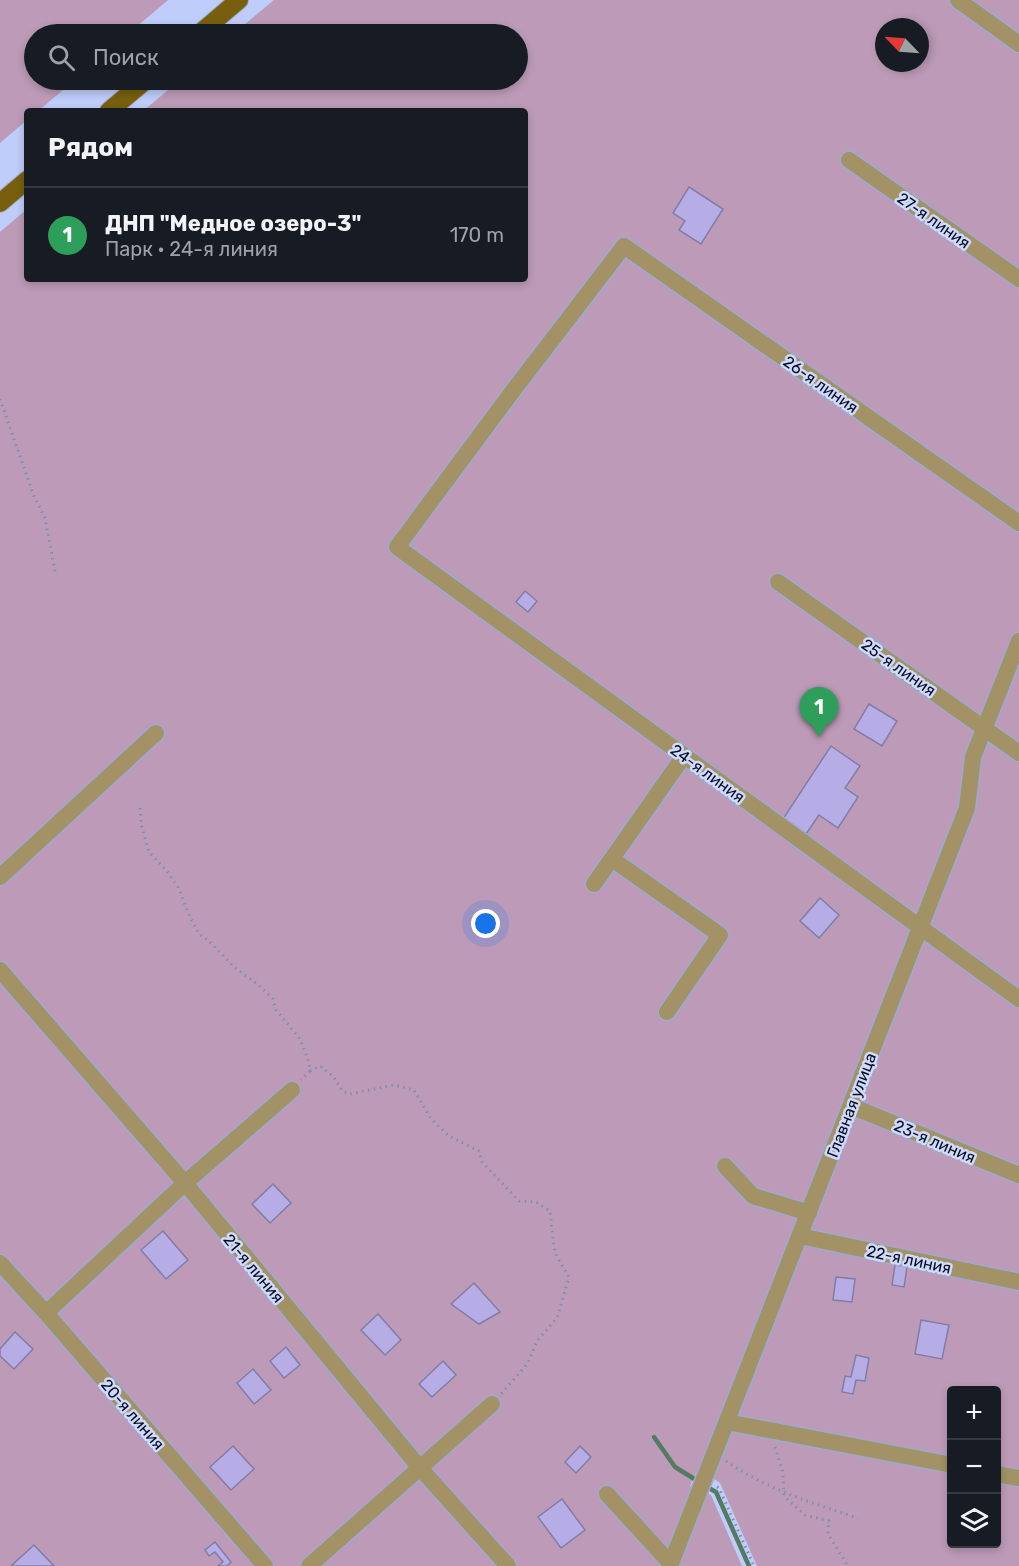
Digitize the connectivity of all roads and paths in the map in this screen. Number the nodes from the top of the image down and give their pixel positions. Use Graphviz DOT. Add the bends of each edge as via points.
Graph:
graph roads {
  1 [pos="239,0"];
  2 [pos="957,0"];
  3 [pos="211,24"];
  4 [pos="1019,44"];
  5 [pos="134,90"];
  6 [pos="113,108"];
  7 [pos="849,160"];
  8 [pos="24,183"];
  9 [pos="0,203"];
  10 [pos="1019,279"];
  11 [pos="0,399"];
  12 [pos="1019,523"];
  13 [pos="398,547"];
  14 [pos="54,571"];
  15 [pos="778,582"];
  16 [pos="1019,641"];
  17 [pos="985,728"];
  18 [pos="156,733"];
  19 [pos="1019,753"];
  20 [pos="684,756"];
  21 [pos="140,808"];
  22 [pos="612,859"];
  23 [pos="0,878"];
  24 [pos="594,884"];
  25 [pos="921,928"];
  26 [pos="0,969"];
  27 [pos="1019,999"];
  28 [pos="667,1012"];
  29 [pos="310,1071"];
  30 [pos="292,1090"];
  31 [pos="851,1106"];
  32 [pos="725,1166"];
  33 [pos="1019,1175"];
  34 [pos="185,1183"];
  35 [pos="808,1213"];
  36 [pos="800,1236"];
  37 [pos="0,1263"];
  38 [pos="1019,1282"];
  39 [pos="46,1313"];
  40 [pos="492,1404"];
  41 [pos="727,1422"];
  42 [pos="769,1430"];
  43 [pos="722,1459"];
  44 [pos="947,1464"];
  45 [pos="420,1468"];
  46 [pos="1001,1475"];
  47 [pos="1019,1479"];
  48 [pos="719,1488"];
  49 [pos="784,1492"];
  50 [pos="607,1494"];
  51 [pos="858,1518"];
  52 [pos="671,1565"];
  53 [pos="265,1566"];
  54 [pos="309,1566"];
  55 [pos="508,1566"];
  56 [pos="754,1566"];
  57 [pos="848,1566"];
  1 -- 3 [label="main road"];
  2 -- 4 [label="street"];
  5 -- 6 [label="main road"];
  7 -- 10 [label="street, 27-я линия"];
  8 -- 9 [label="main road"];
  11 -- 14 [label="path" via="45,518"];
  12 -- 13 [label="street, 26-я линия" via="624,246"];
  13 -- 20 [label="street, 24-я линия"];
  15 -- 17 [label="street, 25-я линия"];
  16 -- 17 [label="street, Главная улица"];
  17 -- 19 [label="street, 25-я линия"];
  17 -- 25 [label="street, Главная улица" via="973,757 967,808"];
  18 -- 23 [label="street"];
  20 -- 22 [label="street"];
  20 -- 25 [label="street, 24-я линия"];
  21 -- 29 [label="path" via="149,852 178,887 199,934 273,999 276,1010 300,1039"];
  22 -- 24 [label="street"];
  22 -- 28 [label="street" via="720,935"];
  25 -- 27 [label="street, 24-я линия"];
  25 -- 31 [label="street, Главная улица"];
  26 -- 34 [label="street, 21-я линия"];
  29 -- 30 [label="path"];
  29 -- 40 [label="path" via="320,1066 349,1094 394,1085 414,1090 431,1119 449,1136 479,1151 482,1162 519,1201 536,1202 550,1212 557,1257 569,1277 557,1318 537,1341 528,1363"];
  30 -- 34 [label="street"];
  31 -- 33 [label="street, 23-я линия"];
  31 -- 35 [label="street, Главная улица"];
  32 -- 35 [label="street" via="753,1196"];
  34 -- 39 [label="street"];
  34 -- 45 [label="street, 21-я линия"];
  35 -- 36 [label="street, Главная улица"];
  36 -- 38 [label="street, 22-я линия"];
  36 -- 41 [label="street, Главная улица"];
  37 -- 39 [label="street, 20-я линия"];
  39 -- 53 [label="street, 20-я линия"];
  40 -- 45 [label="street"];
  41 -- 42 [label="street"];
  41 -- 52 [label="street, Главная улица"];
  42 -- 44 [label="street"];
  42 -- 49 [label="path" via="783,1473"];
  43 -- 49 [label="path" via="747,1476"];
  45 -- 54 [label="street"];
  45 -- 55 [label="street, 21-я линия"];
  46 -- 47 [label="street"];
  48 -- 56 [label="path"];
  49 -- 51 [label="path"];
  49 -- 57 [label="path" via="805,1515 829,1521 828,1534"];
  50 -- 52 [label="street"];
}
